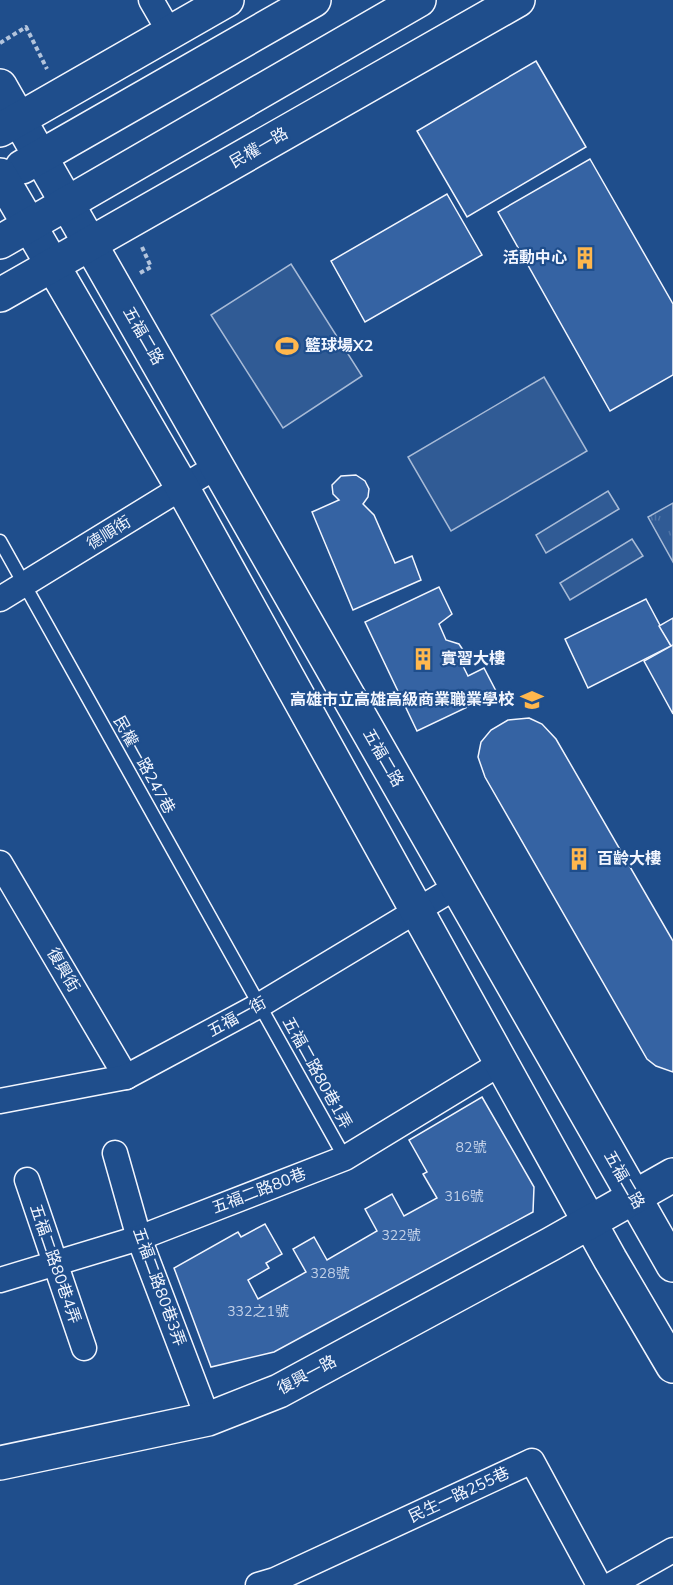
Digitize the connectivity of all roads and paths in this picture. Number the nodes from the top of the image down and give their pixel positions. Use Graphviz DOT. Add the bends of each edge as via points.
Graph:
graph roads {
  1 [pos="151,0"];
  2 [pos="227,0"];
  3 [pos="314,0"];
  4 [pos="419,0"];
  5 [pos="518,0"];
  6 [pos="26,27"];
  7 [pos="170,33"];
  8 [pos="0,43"];
  9 [pos="0,86"];
  10 [pos="10,125"];
  11 [pos="41,156"];
  12 [pos="1,178"];
  13 [pos="67,203"];
  14 [pos="29,224"];
  15 [pos="0,242"];
  16 [pos="90,243"];
  17 [pos="53,265"];
  18 [pos="0,295"];
  19 [pos="217,466"];
  20 [pos="182,487"];
  21 [pos="0,541"];
  22 [pos="24,585"];
  23 [pos="0,598"];
  24 [pos="0,863"];
  25 [pos="456,887"];
  26 [pos="417,910"];
  27 [pos="260,1005"];
  28 [pos="501,1063"];
  29 [pos="126,1077"];
  30 [pos="0,1101"];
  31 [pos="115,1153"];
  32 [pos="345,1158"];
  33 [pos="673,1175"];
  34 [pos="27,1180"];
  35 [pos="633,1198"];
  36 [pos="589,1222"];
  37 [pos="139,1238"];
  38 [pos="55,1264"];
  39 [pos="673,1265"];
  40 [pos="0,1280"];
  41 [pos="84,1348"];
  42 [pos="673,1366"];
  43 [pos="208,1419"];
  44 [pos="0,1463"];
  45 [pos="673,1550"];
  46 [pos="258,1585"];
  47 [pos="599,1585"];
  48 [pos="611,1585"];
  1 -- 7 [label="street"];
  2 -- 7 [label="street"];
  3 -- 11 [label="street"];
  4 -- 13 [label="street"];
  5 -- 16 [label="street, 民權一路"];
  6 -- 8 [label="path"];
  7 -- 10 [label="street"];
  9 -- 10 [label="street, 五福二路"];
  10 -- 11 [label="street, 五福二路"];
  11 -- 12 [label="street"];
  11 -- 13 [label="street, 五福二路"];
  12 -- 14 [label="street"];
  13 -- 14 [label="street"];
  13 -- 16 [label="street, 五福二路"];
  14 -- 15 [label="street"];
  14 -- 17 [label="street"];
  16 -- 17 [label="street, 民權一路"];
  16 -- 19 [label="street, 五福二路"];
  17 -- 18 [label="street, 民權一路"];
  17 -- 20 [label="street"];
  19 -- 20 [label="street, 德順街"];
  19 -- 25 [label="street, 五福二路"];
  20 -- 22 [label="street, 德順街"];
  20 -- 26 [label="street"];
  21 -- 22 [label="lane, 民權一路247巷"];
  22 -- 23 [label="street, 德順街"];
  22 -- 27 [label="lane, 民權一路247巷"];
  24 -- 29 [label="street, 復興街"];
  25 -- 26 [label="street, 五福一街"];
  25 -- 35 [label="street, 五福二路"];
  26 -- 27 [label="street, 五福一街"];
  26 -- 28 [label="street"];
  27 -- 29 [label="street, 五福一街"];
  27 -- 32 [label="lane, 五福二路80巷1弄"];
  28 -- 32 [label="street, 五福二路80巷"];
  28 -- 36 [label="street"];
  29 -- 30 [label="street, 五福一街"];
  31 -- 37 [label="street, 五福二路80巷3弄"];
  32 -- 37 [label="street, 五福二路80巷"];
  33 -- 35 [label="street, 復興一路"];
  34 -- 38 [label="street, 五福二路80巷4弄"];
  35 -- 36 [label="street, 復興一路"];
  35 -- 39 [label="street, 五福二路"];
  36 -- 42 [label="street"];
  36 -- 43 [label="street, 復興一路" via="279,1391"];
  37 -- 38 [label="street, 五福二路80巷"];
  37 -- 43 [label="street, 五福二路80巷3弄"];
  38 -- 40 [label="street, 五福二路80巷"];
  38 -- 41 [label="street, 五福二路80巷4弄"];
  43 -- 44 [label="street, 復興一路"];
  45 -- 48 [label="street"];
  46 -- 47 [label="street, 民生一路255巷" via="532,1461"];
}
